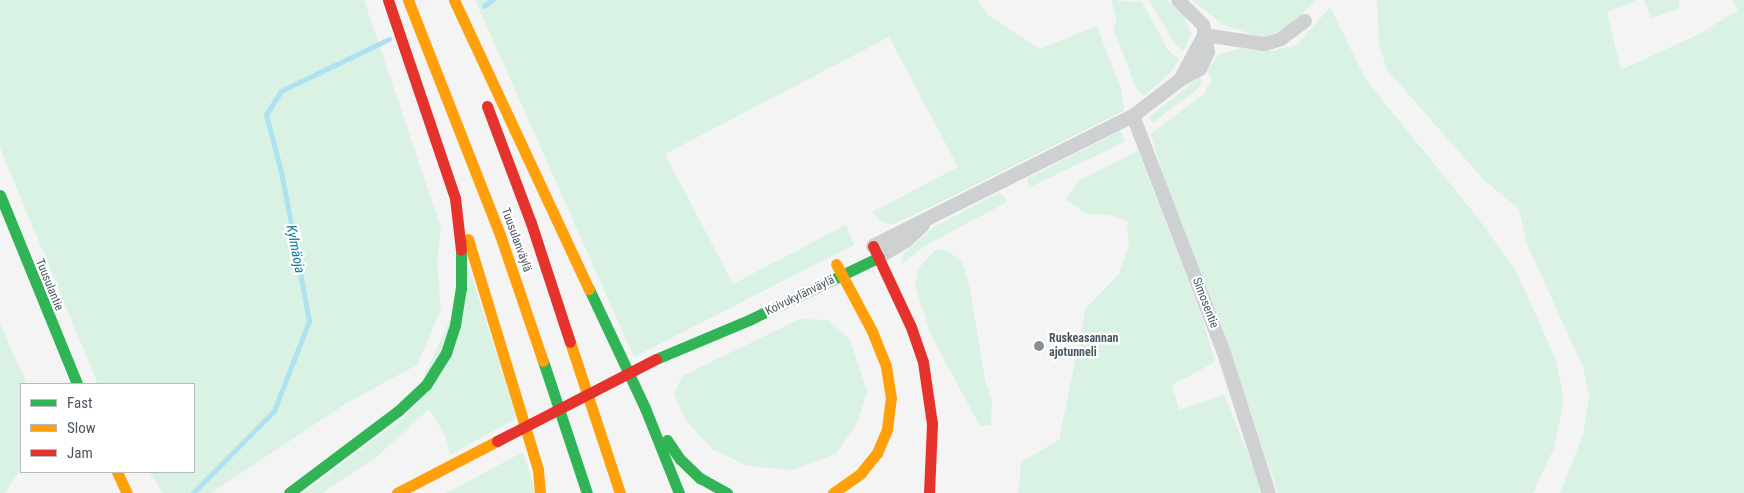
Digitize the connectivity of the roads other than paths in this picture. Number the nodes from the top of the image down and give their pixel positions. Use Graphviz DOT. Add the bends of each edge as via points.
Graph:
graph roads {
  1 [pos="388,0"];
  2 [pos="408,0"];
  3 [pos="447,0"];
  4 [pos="454,0"];
  5 [pos="1178,0"];
  6 [pos="1305,21"];
  7 [pos="1204,35"];
  8 [pos="1133,116"];
  9 [pos="0,195"];
  10 [pos="455,198"];
  11 [pos="876,251"];
  12 [pos="828,268"];
  13 [pos="842,275"];
  14 [pos="656,359"];
  15 [pos="77,383"];
  16 [pos="645,408"];
  17 [pos="538,470"];
  18 [pos="117,473"];
  19 [pos="127,493"];
  20 [pos="289,493"];
  21 [pos="397,493"];
  22 [pos="540,493"];
  23 [pos="544,493"];
  24 [pos="586,493"];
  25 [pos="620,493"];
  26 [pos="679,493"];
  27 [pos="727,493"];
  28 [pos="833,493"];
  29 [pos="929,493"];
  30 [pos="1269,493"];
  1 -- 10 [label="main road"];
  2 -- 24 [label="main road, Tuusulanväylä" via="500,235"];
  3 -- 25 [label="main road, Tuusulanväylä" via="530,223"];
  4 -- 16 [label="main road"];
  5 -- 7 [label="street" via="1198,17"];
  6 -- 7 [label="street" via="1281,39 1265,44"];
  7 -- 8 [label="street, Koivukylänväylä" via="1208,52 1200,70 1180,80"];
  8 -- 11 [label="street, Koivukylänväylä" via="933,215 906,241"];
  8 -- 30 [label="street, Simosentie" via="1223,350"];
  9 -- 15 [label="main road, Tuusulantie"];
  10 -- 17 [label="main road"];
  10 -- 20 [label="main road" via="462,247 461,289 446,354 426,385 398,411"];
  11 -- 12 [label="main road, Koivukylänväylä" via="854,255"];
  11 -- 13 [label="main road, Koivukylänväylä"];
  11 -- 29 [label="main road" via="923,362 932,424"];
  12 -- 13 [label="main road"];
  12 -- 14 [label="main road, Koivukylänväylä" via="745,308"];
  13 -- 14 [label="main road, Koivukylänväylä" via="751,320"];
  13 -- 28 [label="main road" via="876,340 886,366 890,398 886,429 877,453 860,474"];
  14 -- 21 [label="main road, Koivukylänväylä, bridge"];
  16 -- 26 [label="main road"];
  16 -- 27 [label="main road" via="680,459 700,478"];
  17 -- 22 [label="main road"];
  17 -- 23 [label="main road"];
  18 -- 19 [label="main road"];
}
